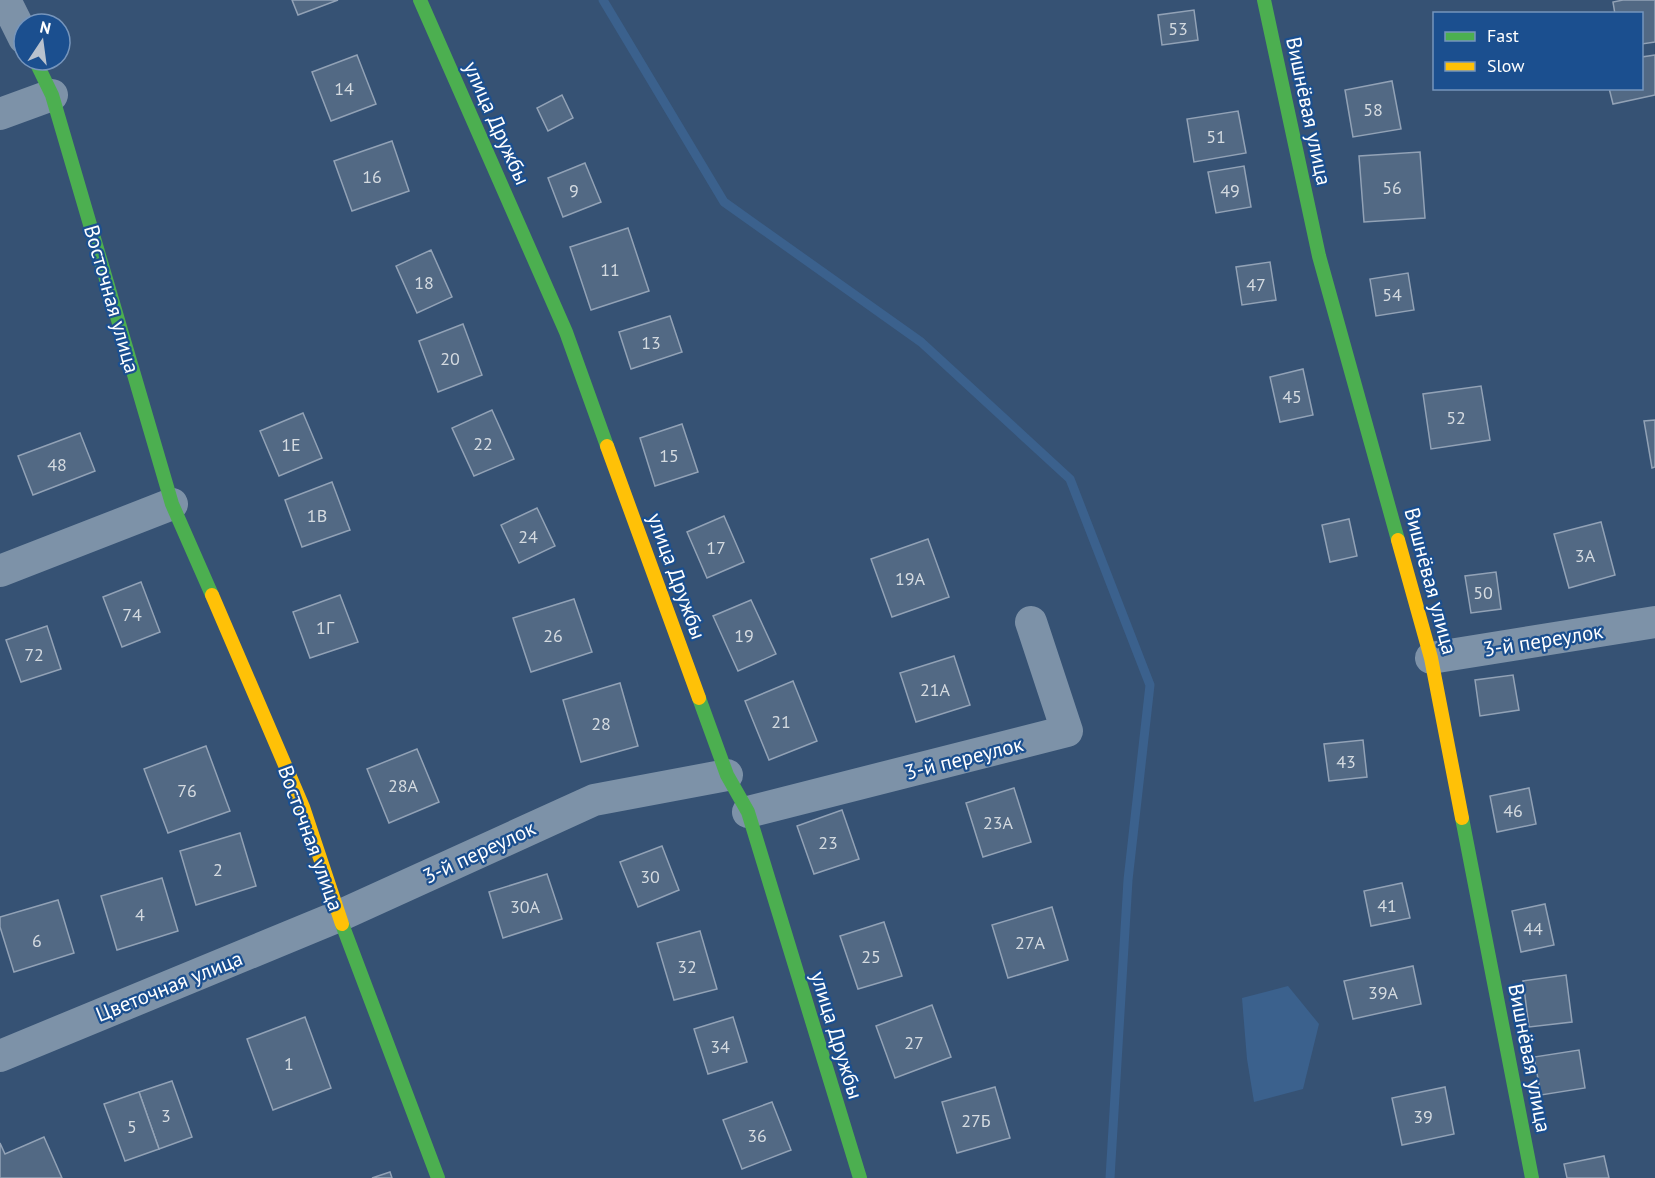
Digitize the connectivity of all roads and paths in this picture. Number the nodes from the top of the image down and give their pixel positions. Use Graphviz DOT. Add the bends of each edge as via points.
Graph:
graph roads {
  1 [pos="5,0"];
  2 [pos="420,0"];
  3 [pos="1264,0"];
  4 [pos="12,14"];
  5 [pos="41,72"];
  6 [pos="52,95"];
  7 [pos="0,114"];
  8 [pos="172,504"];
  9 [pos="0,571"];
  10 [pos="1030,621"];
  11 [pos="1655,622"];
  12 [pos="1431,658"];
  13 [pos="728,775"];
  14 [pos="748,812"];
  15 [pos="339,916"];
  16 [pos="0,1056"];
  17 [pos="438,1178"];
  18 [pos="860,1178"];
  19 [pos="1532,1178"];
  1 -- 4 [label="street"];
  2 -- 13 [label="street, улица Дружбы" via="566,332"];
  3 -- 12 [label="street, Вишнёвая улица" via="1319,256"];
  5 -- 6 [label="street, Восточная улица"];
  6 -- 7 [label="street"];
  6 -- 8 [label="street, Восточная улица"];
  8 -- 9 [label="street"];
  8 -- 15 [label="street, Восточная улица" via="303,807"];
  10 -- 14 [label="street, 3-й переулок" via="1067,731"];
  11 -- 12 [label="street, 3-й переулок"];
  12 -- 19 [label="street, Вишнёвая улица"];
  13 -- 14 [label="street, улица Дружбы"];
  13 -- 15 [label="street, 3-й переулок" via="594,800"];
  14 -- 18 [label="street, улица Дружбы"];
  15 -- 16 [label="street, Цветочная улица"];
  15 -- 17 [label="street, Восточная улица"];
}
